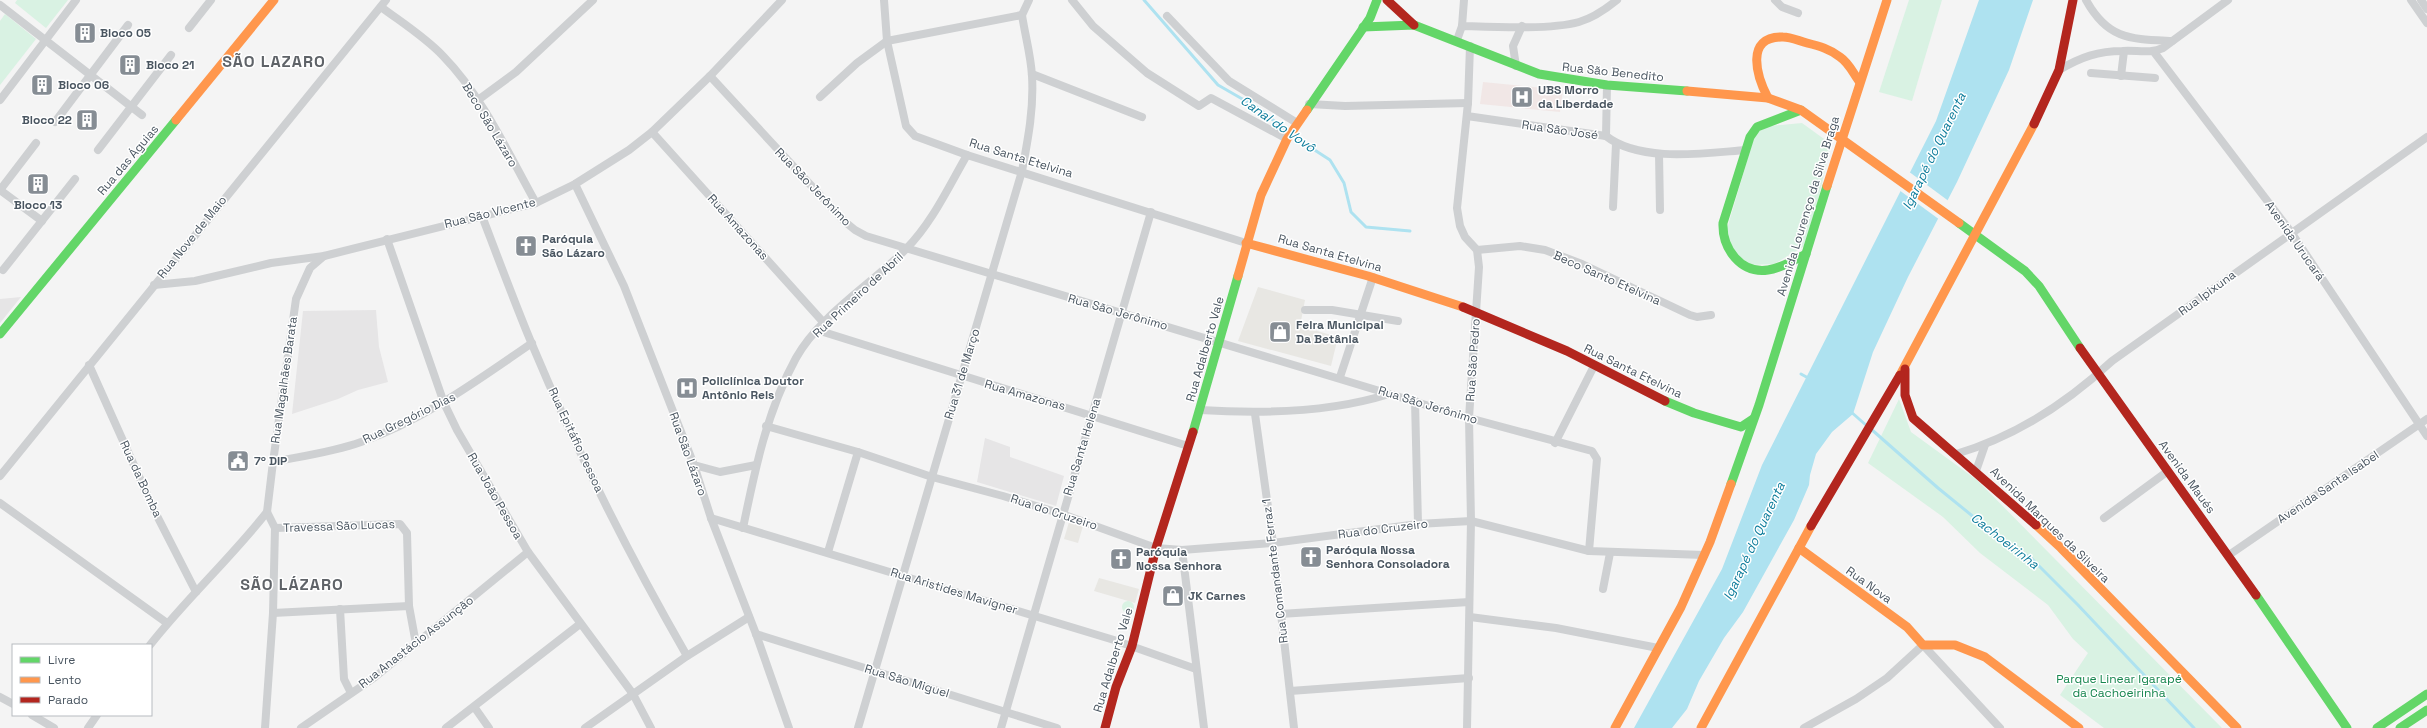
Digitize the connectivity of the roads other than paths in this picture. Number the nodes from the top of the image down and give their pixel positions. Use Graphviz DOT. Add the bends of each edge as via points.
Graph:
graph roads {
  1 [pos="8,0"];
  2 [pos="76,0"];
  3 [pos="211,0"];
  4 [pos="274,0"];
  5 [pos="593,0"];
  6 [pos="781,0"];
  7 [pos="884,0"];
  8 [pos="1029,0"];
  9 [pos="1072,0"];
  10 [pos="1377,0"];
  11 [pos="1387,0"];
  12 [pos="1464,0"];
  13 [pos="1617,0"];
  14 [pos="1775,0"];
  15 [pos="1887,0"];
  16 [pos="2073,0"];
  17 [pos="2086,0"];
  18 [pos="2228,0"];
  19 [pos="2411,0"];
  20 [pos="2421,0"];
  21 [pos="383,3"];
  22 [pos="1,8"];
  23 [pos="2427,9"];
  24 [pos="1798,13"];
  25 [pos="1022,15"];
  26 [pos="1167,16"];
  27 [pos="2427,23"];
  28 [pos="128,25"];
  29 [pos="1414,25"];
  30 [pos="1462,26"];
  31 [pos="1522,26"];
  32 [pos="1363,27"];
  33 [pos="189,28"];
  34 [pos="46,40"];
  35 [pos="1457,40"];
  36 [pos="888,41"];
  37 [pos="2172,41"];
  38 [pos="1470,46"];
  39 [pos="2124,51"];
  40 [pos="2154,52"];
  41 [pos="171,55"];
  42 [pos="1516,66"];
  43 [pos="2059,70"];
  44 [pos="2091,73"];
  45 [pos="1032,74"];
  46 [pos="90,75"];
  47 [pos="710,76"];
  48 [pos="2121,76"];
  49 [pos="2155,78"];
  50 [pos="1859,82"];
  51 [pos="1607,85"];
  52 [pos="820,97"];
  53 [pos="1768,98"];
  54 [pos="0,100"];
  55 [pos="478,100"];
  56 [pos="1468,103"];
  57 [pos="1309,104"];
  58 [pos="131,106"];
  59 [pos="1801,110"];
  60 [pos="142,115"];
  61 [pos="1467,116"];
  62 [pos="1142,117"];
  63 [pos="55,122"];
  64 [pos="652,132"];
  65 [pos="1291,132"];
  66 [pos="1606,136"];
  67 [pos="2427,137"];
  68 [pos="36,142"];
  69 [pos="1616,144"];
  70 [pos="98,150"];
  71 [pos="1746,150"];
  72 [pos="1659,154"];
  73 [pos="967,155"];
  74 [pos="1022,171"];
  75 [pos="75,179"];
  76 [pos="575,184"];
  77 [pos="0,190"];
  78 [pos="536,203"];
  79 [pos="1613,207"];
  80 [pos="1660,210"];
  81 [pos="1151,212"];
  82 [pos="482,216"];
  83 [pos="42,221"];
  84 [pos="2291,232"];
  85 [pos="388,239"];
  86 [pos="1246,243"];
  87 [pos="907,249"];
  88 [pos="1477,250"];
  89 [pos="1997,250"];
  90 [pos="1806,254"];
  91 [pos="324,256"];
  92 [pos="3,270"];
  93 [pos="992,274"];
  94 [pos="1373,277"];
  95 [pos="154,285"];
  96 [pos="1305,310"];
  97 [pos="1477,312"];
  98 [pos="1120,313"];
  99 [pos="1361,314"];
  100 [pos="1711,315"];
  101 [pos="1398,321"];
  102 [pos="824,323"];
  103 [pos="817,330"];
  104 [pos="0,334"];
  105 [pos="1220,342"];
  106 [pos="532,343"];
  107 [pos="89,365"];
  108 [pos="1906,365"];
  109 [pos="1594,366"];
  110 [pos="2098,374"];
  111 [pos="961,377"];
  112 [pos="1340,377"];
  113 [pos="1389,394"];
  114 [pos="1415,401"];
  115 [pos="444,403"];
  116 [pos="1200,410"];
  117 [pos="1255,414"];
  118 [pos="1092,415"];
  119 [pos="1470,418"];
  120 [pos="1754,419"];
  121 [pos="2427,419"];
  122 [pos="2419,424"];
  123 [pos="766,426"];
  124 [pos="2427,436"];
  125 [pos="1555,443"];
  126 [pos="1985,445"];
  127 [pos="1188,446"];
  128 [pos="858,452"];
  129 [pos="1956,454"];
  130 [pos="273,462"];
  131 [pos="694,465"];
  132 [pos="756,465"];
  133 [pos="2168,471"];
  134 [pos="1976,472"];
  135 [pos="0,476"];
  136 [pos="932,477"];
  137 [pos="0,503"];
  138 [pos="267,512"];
  139 [pos="1062,514"];
  140 [pos="711,518"];
  141 [pos="2104,518"];
  142 [pos="1471,521"];
  143 [pos="1418,524"];
  144 [pos="275,528"];
  145 [pos="743,528"];
  146 [pos="1273,542"];
  147 [pos="1156,548"];
  148 [pos="1799,548"];
  149 [pos="1182,550"];
  150 [pos="1589,551"];
  151 [pos="528,552"];
  152 [pos="828,552"];
  153 [pos="1610,553"];
  154 [pos="1704,555"];
  155 [pos="2229,555"];
  156 [pos="904,575"];
  157 [pos="1603,589"];
  158 [pos="196,592"];
  159 [pos="1469,602"];
  160 [pos="409,606"];
  161 [pos="340,609"];
  162 [pos="273,613"];
  163 [pos="1032,614"];
  164 [pos="1280,614"];
  165 [pos="749,617"];
  166 [pos="1470,617"];
  167 [pos="167,623"];
  168 [pos="580,624"];
  169 [pos="756,634"];
  170 [pos="151,644"];
  171 [pos="416,644"];
  172 [pos="1922,645"];
  173 [pos="1132,646"];
  174 [pos="1658,648"];
  175 [pos="687,656"];
  176 [pos="1196,669"];
  177 [pos="875,672"];
  178 [pos="1469,678"];
  179 [pos="1290,691"];
  180 [pos="351,693"];
  181 [pos="632,694"];
  182 [pos="2427,694"];
  183 [pos="0,697"];
  184 [pos="12,703"];
  185 [pos="475,708"];
  186 [pos="2427,710"];
  187 [pos="1006,712"];
  188 [pos="34,716"];
  189 [pos="96,716"];
  190 [pos="54,728"];
  191 [pos="88,728"];
  192 [pos="265,728"];
  193 [pos="301,728"];
  194 [pos="446,728"];
  195 [pos="489,728"];
  196 [pos="585,728"];
  197 [pos="651,728"];
  198 [pos="789,728"];
  199 [pos="858,728"];
  200 [pos="1001,728"];
  201 [pos="1057,728"];
  202 [pos="1105,728"];
  203 [pos="1204,728"];
  204 [pos="1294,728"];
  205 [pos="1467,728"];
  206 [pos="1614,728"];
  207 [pos="1701,728"];
  208 [pos="1804,728"];
  209 [pos="2000,728"];
  210 [pos="2079,728"];
  211 [pos="2237,728"];
  212 [pos="2347,728"];
  213 [pos="2377,728"];
  214 [pos="2400,728"];
  1 -- 22 [label="street"];
  2 -- 34 [label="street"];
  3 -- 33 [label="street"];
  4 -- 104 [label="street, Rua das Águias"];
  5 -- 55 [label="street" via="516,72"];
  6 -- 47 [label="street, Rua São Vicente"];
  7 -- 36 [label="street"];
  8 -- 25 [label="street"];
  9 -- 65 [label="street" via="1093,26 1147,73 1200,107 1209,98 1215,99"];
  10 -- 32 [label="street, Rua Adalberto Vale" via="1373,13"];
  11 -- 29 [label="street, Rua São Benedito"];
  12 -- 30 [label="street"];
  13 -- 31 [label="street" via="1596,15 1579,22"];
  14 -- 24 [label="street" via="1782,7"];
  15 -- 50 [label="street, Avenida Lourenço da Silva Braga"];
  16 -- 43 [label="street"];
  17 -- 37 [label="street" via="2104,26 2117,34 2131,39"];
  18 -- 37 [label="street"];
  19 -- 27 [label="street"];
  20 -- 23 [label="street"];
  21 -- 55 [label="street, Beco São Lázaro" via="442,56"];
  21 -- 95 [label="street, Rua Nove de Maio"];
  22 -- 34 [label="street"];
  25 -- 36 [label="street"];
  25 -- 45 [label="street, Rua 31 de Março"];
  26 -- 65 [label="street" via="1228,81"];
  28 -- 46 [label="street"];
  29 -- 32 [label="street, Rua São Benedito"];
  29 -- 35 [label="street, Rua São Benedito"];
  30 -- 31 [label="street"];
  30 -- 35 [label="street"];
  31 -- 42 [label="street" via="1513,46"];
  32 -- 57 [label="street, Rua Adalberto Vale"];
  34 -- 46 [label="street"];
  34 -- 54 [label="street"];
  35 -- 38 [label="street, Rua São Benedito"];
  36 -- 52 [label="street" via="857,63"];
  36 -- 73 [label="street, Rua Santa Etelvina" via="906,126 915,136"];
  37 -- 40 [label="street"];
  38 -- 42 [label="street, Rua São Benedito"];
  38 -- 56 [label="street"];
  39 -- 40 [label="street"];
  39 -- 43 [label="street" via="2091,53"];
  39 -- 48 [label="street"];
  40 -- 84 [label="street, Avenida Urucará"];
  41 -- 58 [label="street"];
  42 -- 51 [label="street, Rua São Benedito" via="1565,80"];
  43 -- 108 [label="street" via="2031,131"];
  44 -- 48 [label="street"];
  45 -- 62 [label="street"];
  45 -- 74 [label="street, Rua 31 de Março" via="1031,115"];
  46 -- 58 [label="street"];
  46 -- 63 [label="street"];
  47 -- 64 [label="street, Rua São Vicente"];
  47 -- 87 [label="street, Rua São Jerônimo" via="854,230"];
  48 -- 49 [label="street"];
  50 -- 53 [label="street" via="1838,54 1782,36 1772,38 1757,54 1755,66 1759,83"];
  50 -- 90 [label="street, Avenida Lourenço da Silva Braga"];
  51 -- 53 [label="street, Rua São Benedito"];
  51 -- 66 [label="street"];
  53 -- 59 [label="street, Rua São Benedito"];
  55 -- 78 [label="street, Beco São Lázaro"];
  56 -- 57 [label="street" via="1345,106"];
  56 -- 61 [label="street"];
  57 -- 65 [label="street, Rua Adalberto Vale"];
  58 -- 60 [label="street"];
  58 -- 70 [label="street"];
  59 -- 71 [label="street" via="1757,127 1750,137"];
  59 -- 89 [label="street, Rua São Benedito"];
  61 -- 66 [label="street, Rua São José"];
  61 -- 88 [label="street" via="1457,208 1460,226"];
  64 -- 76 [label="street, Rua São Vicente" via="629,150"];
  64 -- 102 [label="street, Rua Amazonas"];
  65 -- 86 [label="street, Rua Adalberto Vale" via="1261,195"];
  66 -- 69 [label="street, Rua São José"];
  67 -- 84 [label="street, Rua Ipixuna"];
  68 -- 77 [label="street"];
  69 -- 72 [label="street, Rua São José"];
  69 -- 79 [label="street"];
  71 -- 72 [label="street, Rua São José"];
  71 -- 90 [label="street" via="1723,223 1722,237 1728,250 1741,264 1752,270 1773,269"];
  72 -- 80 [label="street"];
  73 -- 74 [label="street, Rua Santa Etelvina"];
  73 -- 87 [label="street, Rua Primeiro de Abril" via="942,198"];
  74 -- 81 [label="street, Rua Santa Etelvina"];
  74 -- 93 [label="street, Rua 31 de Março"];
  75 -- 83 [label="street"];
  76 -- 78 [label="street, Rua São Vicente"];
  76 -- 131 [label="street, Rua São Lázaro" via="624,286"];
  77 -- 83 [label="street"];
  78 -- 82 [label="street, Rua São Vicente"];
  81 -- 86 [label="street, Rua Santa Etelvina"];
  81 -- 98 [label="street, Rua Santa Helena"];
  82 -- 85 [label="street, Rua São Vicente"];
  82 -- 106 [label="street, Rua Epitáfio Pessoa"];
  83 -- 92 [label="street"];
  84 -- 110 [label="street, Rua Ipixuna" via="2112,361"];
  84 -- 122 [label="street, Avenida Urucará"];
  85 -- 91 [label="street, Rua São Vicente"];
  85 -- 115 [label="street, Rua João Pessoa"];
  86 -- 94 [label="street, Rua Santa Etelvina" via="1308,257"];
  86 -- 105 [label="street, Rua Adalberto Vale"];
  87 -- 93 [label="street, Rua São Jerônimo"];
  87 -- 102 [label="street, Rua Primeiro de Abril"];
  88 -- 97 [label="street, Rua São Pedro" via="1480,267"];
  88 -- 100 [label="street, Beco Santo Etelvina" via="1520,246 1545,250 1582,264 1690,315"];
  89 -- 110 [label="street, Avenida Maués" via="2025,271 2039,286"];
  90 -- 120 [label="street, Avenida Lourenço da Silva Braga"];
  91 -- 95 [label="street, Rua São Vicente" via="271,263 195,281"];
  91 -- 130 [label="street, Rua Magalhães Barata" via="310,268 296,299"];
  93 -- 98 [label="street, Rua São Jerônimo"];
  93 -- 111 [label="street, Rua 31 de Março"];
  94 -- 97 [label="street, Rua Santa Etelvina"];
  94 -- 99 [label="street"];
  95 -- 107 [label="street, Rua Nove de Maio"];
  96 -- 99 [label="street"];
  97 -- 109 [label="street, Rua Santa Etelvina" via="1567,351"];
  97 -- 119 [label="street, Rua São Pedro"];
  98 -- 105 [label="street, Rua São Jerônimo"];
  98 -- 118 [label="street, Rua Santa Helena"];
  99 -- 101 [label="street"];
  99 -- 112 [label="street"];
  102 -- 103 [label="street, Rua Primeiro de Abril"];
  103 -- 111 [label="street, Rua Amazonas"];
  103 -- 123 [label="street, Rua Primeiro de Abril" via="796,357"];
  105 -- 112 [label="street, Rua São Jerônimo"];
  105 -- 116 [label="street, Rua Adalberto Vale"];
  106 -- 115 [label="street, Rua Gregório Dias"];
  106 -- 175 [label="street, Rua Epitáfio Pessoa" via="643,580"];
  107 -- 135 [label="street, Rua Nove de Maio"];
  107 -- 158 [label="street, Rua da Bomba" via="155,512"];
  108 -- 129 [label="street, Avenida Marques da Silveira" via="1905,395 1913,418"];
  108 -- 148 [label="street"];
  109 -- 120 [label="street, Rua Santa Etelvina" via="1656,398 1727,424 1741,427"];
  109 -- 125 [label="street"];
  110 -- 126 [label="street, Rua Ipixuna" via="2067,399"];
  110 -- 133 [label="street, Avenida Maués"];
  111 -- 118 [label="street, Rua Amazonas"];
  111 -- 136 [label="street, Rua 31 de Março"];
  112 -- 113 [label="street, Rua São Jerônimo"];
  113 -- 114 [label="street, Rua São Jerônimo"];
  113 -- 117 [label="street" via="1363,402"];
  114 -- 119 [label="street, Rua São Jerônimo"];
  114 -- 143 [label="street"];
  115 -- 130 [label="street, Rua Gregório Dias" via="362,442 323,453"];
  115 -- 151 [label="street, Rua João Pessoa" via="486,482"];
  116 -- 117 [label="street"];
  116 -- 127 [label="street, Rua Adalberto Vale"];
  117 -- 146 [label="street, Rua Comandante Ferraz 1"];
  118 -- 127 [label="street, Rua Amazonas"];
  118 -- 139 [label="street, Rua Santa Helena"];
  119 -- 125 [label="street, Rua São Jerônimo"];
  119 -- 142 [label="street, Rua São Pedro"];
  120 -- 154 [label="street, Avenida Lourenço da Silva Braga"];
  121 -- 122 [label="street, Avenida Santa Isabel"];
  122 -- 124 [label="street, Avenida Urucará"];
  122 -- 155 [label="street, Avenida Santa Isabel"];
  123 -- 128 [label="street, Rua do Cruzeiro"];
  123 -- 132 [label="street, Rua Primeiro de Abril"];
  125 -- 150 [label="street, Rua São Jerônimo" via="1592,451 1597,459"];
  126 -- 129 [label="street, Rua Ipixuna"];
  126 -- 134 [label="street"];
  127 -- 147 [label="street, Rua Adalberto Vale"];
  128 -- 136 [label="street, Rua do Cruzeiro"];
  128 -- 152 [label="street"];
  129 -- 134 [label="street, Avenida Marques da Silveira"];
  130 -- 138 [label="street, Rua Magalhães Barata"];
  131 -- 132 [label="street" via="720,472"];
  131 -- 140 [label="street, Rua São Lázaro"];
  132 -- 145 [label="street, Rua Primeiro de Abril"];
  133 -- 141 [label="street"];
  133 -- 155 [label="street, Avenida Maués"];
  134 -- 211 [label="street, Avenida Marques da Silveira" via="2061,548"];
  136 -- 139 [label="street, Rua do Cruzeiro"];
  136 -- 156 [label="street, Rua 31 de Março"];
  137 -- 167 [label="street"];
  138 -- 144 [label="street"];
  138 -- 158 [label="street" via="238,549"];
  139 -- 147 [label="street, Rua do Cruzeiro"];
  139 -- 163 [label="street, Rua Santa Helena"];
  140 -- 145 [label="street, Rua Aristides Mavigner"];
  140 -- 165 [label="street, Rua São Lázaro"];
  142 -- 143 [label="street, Rua do Cruzeiro"];
  142 -- 150 [label="street, Rua do Cruzeiro"];
  142 -- 159 [label="street, Rua São Pedro"];
  143 -- 146 [label="street, Rua do Cruzeiro"];
  144 -- 160 [label="street, Travessa São Lucas" via="400,524 407,533"];
  144 -- 162 [label="street"];
  145 -- 152 [label="street, Rua Aristides Mavigner"];
  146 -- 149 [label="street, Rua do Cruzeiro"];
  146 -- 164 [label="street, Rua Comandante Ferraz 1"];
  147 -- 149 [label="street, Rua do Cruzeiro"];
  147 -- 173 [label="street, Rua Adalberto Vale"];
  148 -- 172 [label="street, Rua Nova" via="1907,627"];
  148 -- 207 [label="street"];
  149 -- 176 [label="street"];
  150 -- 153 [label="street, Rua do Cruzeiro"];
  151 -- 168 [label="street, Rua João Pessoa"];
  151 -- 171 [label="street, Rua Anastácio Assunção"];
  152 -- 156 [label="street, Rua Aristides Mavigner"];
  153 -- 154 [label="street, Rua do Cruzeiro"];
  153 -- 157 [label="street"];
  154 -- 174 [label="street, Avenida Lourenço da Silva Braga" via="1681,607"];
  155 -- 212 [label="street, Avenida Maués"];
  156 -- 163 [label="street, Rua Aristides Mavigner"];
  156 -- 177 [label="street, Rua 31 de Março"];
  158 -- 167 [label="street"];
  159 -- 164 [label="street"];
  159 -- 166 [label="street, Rua São Pedro"];
  160 -- 161 [label="street"];
  160 -- 171 [label="street, Travessa São Lucas"];
  161 -- 162 [label="street"];
  161 -- 180 [label="street" via="344,679"];
  162 -- 192 [label="street"];
  163 -- 173 [label="street, Rua Aristides Mavigner"];
  163 -- 187 [label="street, Rua Santa Helena"];
  164 -- 179 [label="street, Rua Comandante Ferraz 1"];
  165 -- 169 [label="street, Rua São Lázaro"];
  165 -- 175 [label="street"];
  166 -- 174 [label="street" via="1556,628"];
  166 -- 178 [label="street, Rua São Pedro"];
  167 -- 170 [label="street"];
  168 -- 181 [label="street, Rua João Pessoa"];
  168 -- 185 [label="street"];
  169 -- 177 [label="street, Rua São Miguel"];
  169 -- 198 [label="street, Rua São Lázaro"];
  171 -- 180 [label="street, Rua Anastácio Assunção"];
  172 -- 208 [label="street" via="1887,678"];
  172 -- 209 [label="street, Rua Nova"];
  172 -- 210 [label="street" via="1952,643 1971,649"];
  173 -- 176 [label="street, Rua Aristides Mavigner"];
  173 -- 202 [label="street, Rua Adalberto Vale" via="1116,687"];
  174 -- 206 [label="street, Avenida Lourenço da Silva Braga"];
  175 -- 181 [label="street"];
  176 -- 203 [label="street"];
  177 -- 187 [label="street, Rua São Miguel"];
  177 -- 199 [label="street, Rua 31 de Março"];
  178 -- 179 [label="street"];
  178 -- 205 [label="street, Rua São Pedro"];
  179 -- 204 [label="street, Rua Comandante Ferraz 1"];
  180 -- 193 [label="street, Rua Anastácio Assunção"];
  181 -- 196 [label="street"];
  181 -- 197 [label="street, Rua João Pessoa"];
  182 -- 213 [label="street"];
  183 -- 184 [label="street"];
  185 -- 194 [label="street"];
  185 -- 195 [label="street"];
  186 -- 214 [label="street"];
  187 -- 200 [label="street, Rua Santa Helena"];
  187 -- 201 [label="street, Rua São Miguel"];
  188 -- 190 [label="street"];
  189 -- 191 [label="street"];
}
